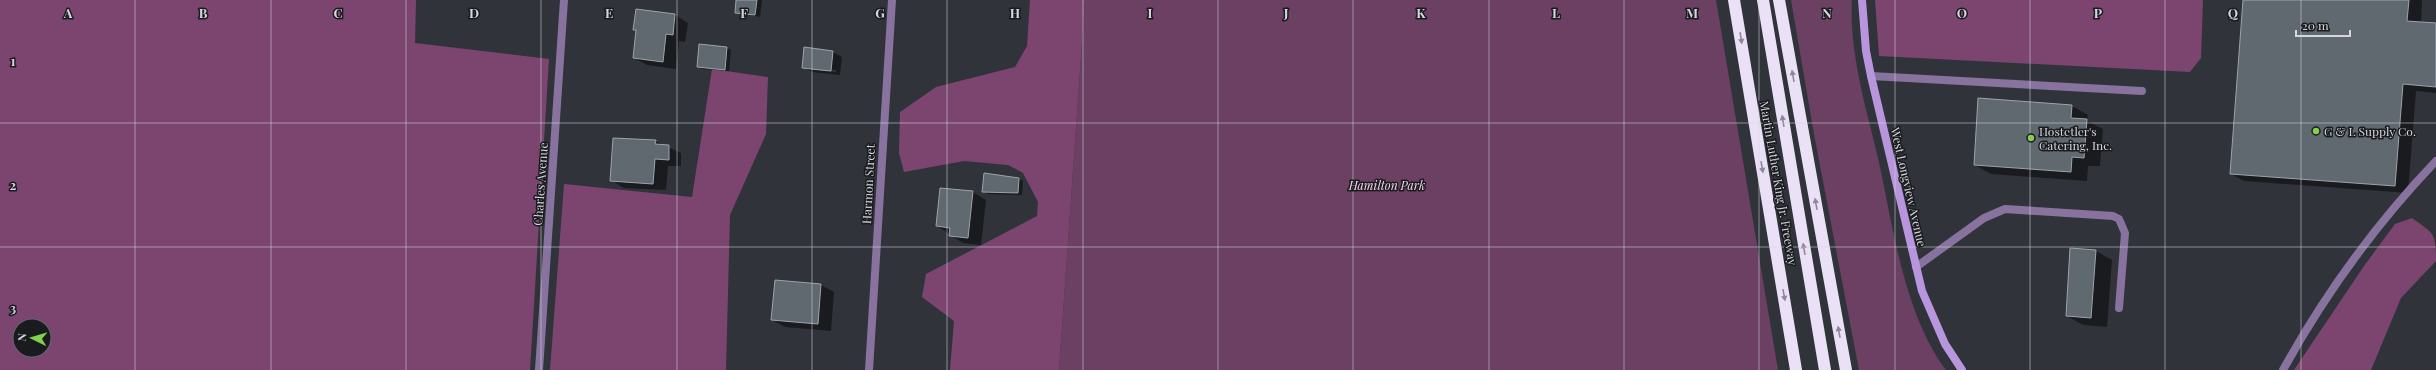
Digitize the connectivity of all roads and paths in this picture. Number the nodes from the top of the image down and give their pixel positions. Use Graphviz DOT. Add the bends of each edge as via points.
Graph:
graph roads {
  1 [pos="564,0"];
  2 [pos="892,0"];
  3 [pos="1734,0"];
  4 [pos="1763,0"];
  5 [pos="1779,0"];
  6 [pos="1862,0"];
  7 [pos="1871,76"];
  8 [pos="2142,91"];
  9 [pos="2436,161"];
  10 [pos="1916,267"];
  11 [pos="2119,308"];
  12 [pos="539,370"];
  13 [pos="869,370"];
  14 [pos="1796,370"];
  15 [pos="1825,370"];
  16 [pos="1846,370"];
  17 [pos="1962,370"];
  18 [pos="2283,370"];
  1 -- 12 [label="street, Charles Avenue"];
  2 -- 13 [label="street, Harmon Street"];
  3 -- 14 [label="highway, Martin Luther King Jr. Freeway, one-way"];
  15 -- 4 [label="highway, Martin Luther King Jr. Freeway, one-way"];
  16 -- 5 [label="highway, one-way"];
  6 -- 7 [label="street, West Longview Avenue" via="1866,51"];
  7 -- 8 [label="street"];
  7 -- 10 [label="street, West Longview Avenue"];
  9 -- 18 [label="street" via="2364,242 2302,335"];
  10 -- 11 [label="street" via="1984,218 2005,209 2113,216 2119,219 2125,232"];
  10 -- 17 [label="street, West Longview Avenue" via="1933,319"];
}
